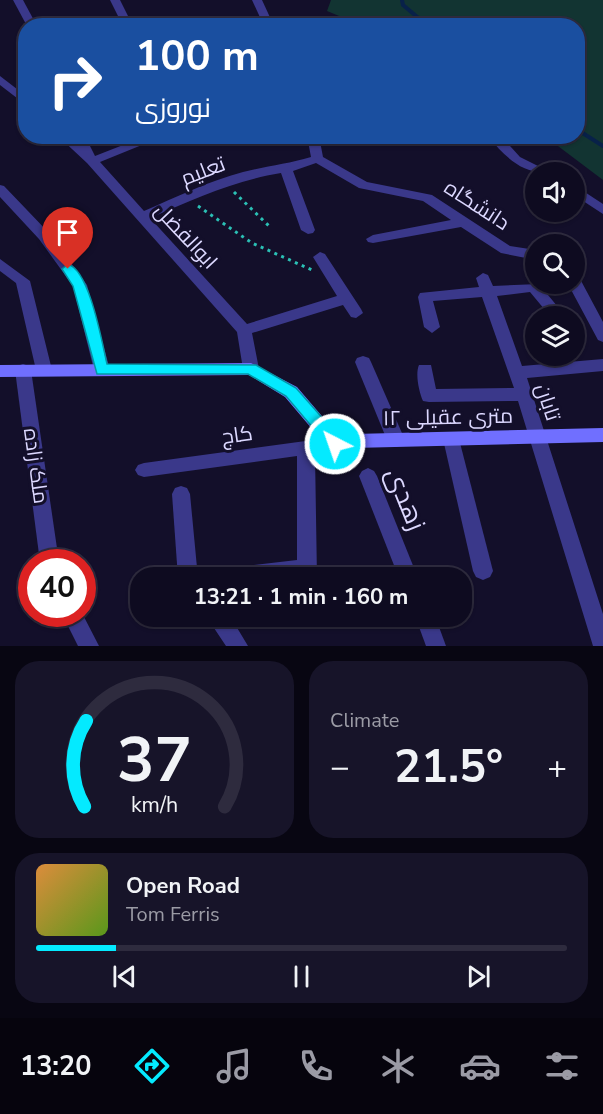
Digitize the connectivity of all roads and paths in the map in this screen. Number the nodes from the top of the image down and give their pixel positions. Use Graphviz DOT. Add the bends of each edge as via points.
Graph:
graph roads {
  1 [pos="18,0"];
  2 [pos="115,0"];
  3 [pos="257,0"];
  4 [pos="28,18"];
  5 [pos="124,18"];
  6 [pos="265,18"];
  7 [pos="0,80"];
  8 [pos="18,95"];
  9 [pos="73,144"];
  10 [pos="82,144"];
  11 [pos="137,144"];
  12 [pos="314,144"];
  13 [pos="501,144"];
  14 [pos="317,159"];
  15 [pos="92,161"];
  16 [pos="525,164"];
  17 [pos="286,169"];
  18 [pos="224,182"];
  19 [pos="0,189"];
  20 [pos="188,197"];
  21 [pos="585,197"];
  22 [pos="599,207"];
  23 [pos="140,217"];
  24 [pos="464,222"];
  25 [pos="269,226"];
  26 [pos="308,230"];
  27 [pos="373,239"];
  28 [pos="525,253"];
  29 [pos="320,257"];
  30 [pos="0,264"];
  31 [pos="330,276"];
  32 [pos="485,286"];
  33 [pos="581,294"];
  34 [pos="345,299"];
  35 [pos="550,306"];
  36 [pos="356,314"];
  37 [pos="432,327"];
  38 [pos="244,330"];
  39 [pos="603,335"];
  40 [pos="363,362"];
  41 [pos="603,365"];
  42 [pos="251,369"];
  43 [pos="425,369"];
  44 [pos="0,370"];
  45 [pos="23,370"];
  46 [pos="44,370"];
  47 [pos="102,370"];
  48 [pos="517,373"];
  49 [pos="524,394"];
  50 [pos="603,435"];
  51 [pos="537,437"];
  52 [pos="451,439"];
  53 [pos="396,440"];
  54 [pos="335,444"];
  55 [pos="306,448"];
  56 [pos="144,471"];
  57 [pos="368,476"];
  58 [pos="181,494"];
  59 [pos="48,549"];
  60 [pos="187,567"];
  61 [pos="307,567"];
  62 [pos="405,567"];
  63 [pos="483,571"];
  64 [pos="79,627"];
  65 [pos="225,627"];
  66 [pos="428,627"];
  67 [pos="89,646"];
  68 [pos="238,646"];
  69 [pos="436,646"];
  70 [pos="603,646"];
  1 -- 4 [label="street"];
  2 -- 5 [label="street"];
  3 -- 6 [label="street"];
  7 -- 8 [label="street"];
  9 -- 15 [label="street"];
  10 -- 15 [label="street, ابوالفضل"];
  11 -- 15 [label="street"];
  12 -- 14 [label="street"];
  13 -- 16 [label="street"];
  14 -- 17 [label="street, تعلیم"];
  14 -- 24 [label="street, دانشگاه" via="363,185 427,198"];
  15 -- 23 [label="street, ابوالفضل"];
  17 -- 18 [label="street, تعلیم"];
  17 -- 26 [label="street"];
  18 -- 20 [label="street, تعلیم"];
  18 -- 25 [label="path"];
  19 -- 47 [label="street" via="44,236 80,285"];
  20 -- 23 [label="street, تعلیم"];
  20 -- 31 [label="path" via="222,226 255,245"];
  21 -- 22 [label="street"];
  23 -- 38 [label="street, ابوالفضل"];
  24 -- 27 [label="street"];
  24 -- 28 [label="street, دانشگاه" via="506,249"];
  29 -- 31 [label="street"];
  30 -- 46 [label="street" via="22,281"];
  31 -- 34 [label="street"];
  32 -- 35 [label="street" via="534,287"];
  32 -- 37 [label="street" via="424,297"];
  32 -- 48 [label="street, تابان"];
  33 -- 39 [label="street"];
  34 -- 36 [label="street"];
  34 -- 38 [label="street"];
  38 -- 42 [label="street"];
  40 -- 53 [label="street"];
  41 -- 48 [label="street"];
  42 -- 47 [label="street"];
  42 -- 54 [label="street" via="291,392"];
  43 -- 49 [label="street" via="429,396"];
  44 -- 45 [label="street"];
  45 -- 46 [label="street"];
  45 -- 59 [label="street, ملک زاده"];
  46 -- 47 [label="street"];
  48 -- 49 [label="street, تابان"];
  49 -- 51 [label="street, تابان"];
  50 -- 51 [label="street, ۱۲ متری عقیلی"];
  51 -- 52 [label="street, ۱۲ متری عقیلی"];
  51 -- 70 [label="street, تابان"];
  52 -- 53 [label="street, ۱۲ متری عقیلی"];
  52 -- 63 [label="street"];
  53 -- 54 [label="street, ۱۲ متری عقیلی"];
  54 -- 55 [label="street, کاج"];
  55 -- 56 [label="street, کاج"];
  55 -- 61 [label="street"];
  57 -- 62 [label="street, زهدی"];
  58 -- 60 [label="street"];
  64 -- 67 [label="street"];
  65 -- 68 [label="street"];
  66 -- 69 [label="street"];
}
